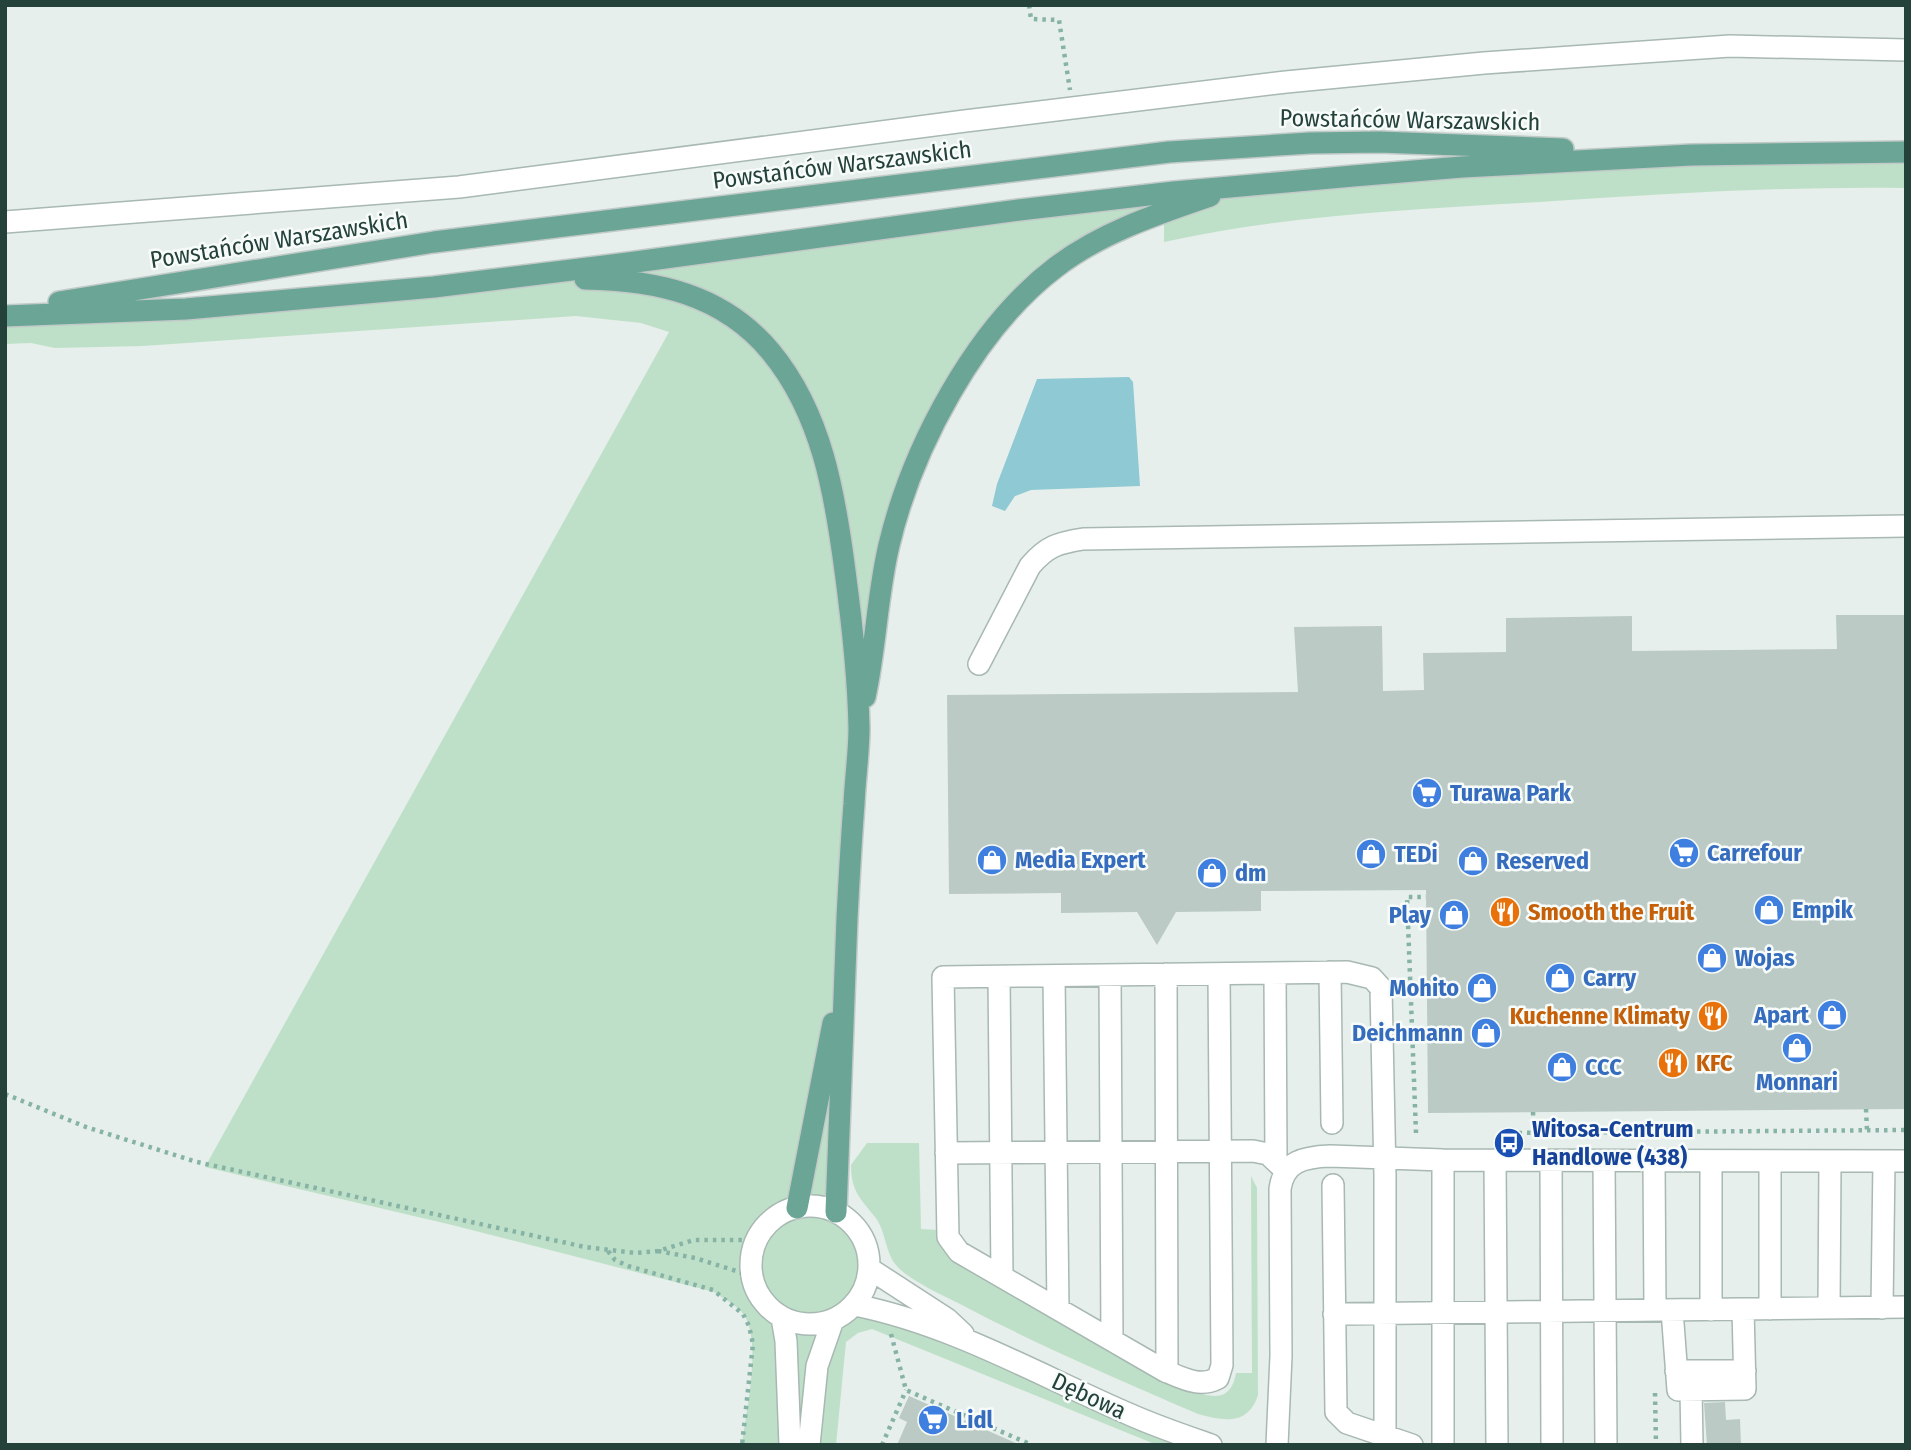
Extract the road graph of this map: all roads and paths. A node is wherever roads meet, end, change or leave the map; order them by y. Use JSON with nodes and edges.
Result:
{"nodes":[{"id":1,"x":1029,"y":6,"type":"edge"},
{"id":2,"x":1906,"y":50,"type":"edge"},
{"id":3,"x":1072,"y":108,"type":"junction"},
{"id":4,"x":1906,"y":152,"type":"edge"},
{"id":5,"x":1690,"y":155,"type":"junction"},
{"id":6,"x":1241,"y":185,"type":"junction"},
{"id":7,"x":5,"y":222,"type":"edge"},
{"id":8,"x":434,"y":286,"type":"junction"},
{"id":9,"x":5,"y":314,"type":"edge"},
{"id":10,"x":1906,"y":526,"type":"edge"},
{"id":11,"x":979,"y":664,"type":"dead end"},
{"id":12,"x":859,"y":730,"type":"junction"},
{"id":13,"x":1426,"y":897,"type":"dead end"},
{"id":14,"x":1330,"y":972,"type":"junction"},
{"id":15,"x":1275,"y":973,"type":"junction"},
{"id":16,"x":1166,"y":974,"type":"junction"},
{"id":17,"x":1219,"y":974,"type":"junction"},
{"id":18,"x":1110,"y":975,"type":"junction"},
{"id":19,"x":1054,"y":976,"type":"junction"},
{"id":20,"x":999,"y":977,"type":"junction"},
{"id":21,"x":844,"y":988,"type":"junction"},
{"id":22,"x":5,"y":1094,"type":"edge"},
{"id":23,"x":1866,"y":1109,"type":"dead end"},
{"id":24,"x":1534,"y":1112,"type":"dead end"},
{"id":25,"x":1332,"y":1123,"type":"dead end"},
{"id":26,"x":1867,"y":1130,"type":"junction"},
{"id":27,"x":1906,"y":1130,"type":"edge"},
{"id":28,"x":1416,"y":1133,"type":"dead end"},
{"id":29,"x":1510,"y":1133,"type":"dead end"},
{"id":30,"x":1534,"y":1133,"type":"junction"},
{"id":31,"x":1221,"y":1150,"type":"junction"},
{"id":32,"x":1167,"y":1151,"type":"junction"},
{"id":33,"x":1055,"y":1152,"type":"junction"},
{"id":34,"x":1112,"y":1152,"type":"junction"},
{"id":35,"x":946,"y":1153,"type":"junction"},
{"id":36,"x":1002,"y":1153,"type":"junction"},
{"id":37,"x":1385,"y":1157,"type":"junction"},
{"id":38,"x":1443,"y":1160,"type":"junction"},
{"id":39,"x":1495,"y":1160,"type":"junction"},
{"id":40,"x":1550,"y":1161,"type":"junction"},
{"id":41,"x":1604,"y":1161,"type":"junction"},
{"id":42,"x":1829,"y":1161,"type":"junction"},
{"id":43,"x":1884,"y":1161,"type":"junction"},
{"id":44,"x":1906,"y":1161,"type":"edge"},
{"id":45,"x":1654,"y":1162,"type":"junction"},
{"id":46,"x":1711,"y":1162,"type":"junction"},
{"id":47,"x":1770,"y":1162,"type":"junction"},
{"id":48,"x":1281,"y":1165,"type":"junction"},
{"id":49,"x":1333,"y":1185,"type":"dead end"},
{"id":50,"x":797,"y":1208,"type":"junction"},
{"id":51,"x":836,"y":1212,"type":"junction"},
{"id":52,"x":756,"y":1240,"type":"junction"},
{"id":53,"x":607,"y":1251,"type":"junction"},
{"id":54,"x":658,"y":1251,"type":"junction"},
{"id":55,"x":870,"y":1269,"type":"junction"},
{"id":56,"x":752,"y":1276,"type":"junction"},
{"id":57,"x":1002,"y":1276,"type":"junction"},
{"id":58,"x":855,"y":1306,"type":"junction"},
{"id":59,"x":1906,"y":1307,"type":"edge"},
{"id":60,"x":1829,"y":1308,"type":"junction"},
{"id":61,"x":1882,"y":1308,"type":"junction"},
{"id":62,"x":1058,"y":1309,"type":"junction"},
{"id":63,"x":1743,"y":1309,"type":"junction"},
{"id":64,"x":1770,"y":1309,"type":"junction"},
{"id":65,"x":1663,"y":1310,"type":"junction"},
{"id":66,"x":1711,"y":1310,"type":"junction"},
{"id":67,"x":1551,"y":1311,"type":"junction"},
{"id":68,"x":1605,"y":1311,"type":"junction"},
{"id":69,"x":1496,"y":1312,"type":"junction"},
{"id":70,"x":1385,"y":1313,"type":"junction"},
{"id":71,"x":1443,"y":1313,"type":"junction"},
{"id":72,"x":1334,"y":1314,"type":"junction"},
{"id":73,"x":782,"y":1318,"type":"junction"},
{"id":74,"x":833,"y":1320,"type":"junction"},
{"id":75,"x":888,"y":1326,"type":"dead end"},
{"id":76,"x":970,"y":1340,"type":"junction"},
{"id":77,"x":1112,"y":1340,"type":"junction"},
{"id":78,"x":1676,"y":1371,"type":"junction"},
{"id":79,"x":1745,"y":1371,"type":"junction"},
{"id":80,"x":1167,"y":1372,"type":"junction"},
{"id":81,"x":906,"y":1390,"type":"junction"},
{"id":82,"x":1691,"y":1390,"type":"junction"},
{"id":83,"x":1385,"y":1436,"type":"junction"},
{"id":84,"x":742,"y":1445,"type":"edge"},
{"id":85,"x":790,"y":1445,"type":"edge"},
{"id":86,"x":809,"y":1445,"type":"edge"},
{"id":87,"x":881,"y":1445,"type":"edge"},
{"id":88,"x":1032,"y":1445,"type":"edge"},
{"id":89,"x":1212,"y":1445,"type":"edge"},
{"id":90,"x":1277,"y":1445,"type":"edge"},
{"id":91,"x":1412,"y":1445,"type":"edge"},
{"id":92,"x":1443,"y":1445,"type":"edge"},
{"id":93,"x":1497,"y":1445,"type":"edge"},
{"id":94,"x":1552,"y":1445,"type":"edge"},
{"id":95,"x":1606,"y":1445,"type":"edge"},
{"id":96,"x":1692,"y":1445,"type":"edge"}],
"edges":[{"from":1,"to":3,"type":"path"},
{"from":2,"to":3,"type":"street"},
{"from":3,"to":7,"type":"street"},
{"from":4,"to":5,"type":"main road","name":"Powstańców Warszawskich"},
{"from":5,"to":6,"type":"main road","name":"Powstańców Warszawskich"},
{"from":5,"to":9,"type":"main road","name":"Powstańców Warszawskich"},
{"from":6,"to":8,"type":"main road","name":"Powstańców Warszawskich"},
{"from":6,"to":12,"type":"main road"},
{"from":8,"to":9,"type":"main road","name":"Powstańców Warszawskich"},
{"from":8,"to":12,"type":"main road"},
{"from":10,"to":11,"type":"street"},
{"from":12,"to":21,"type":"main road"},
{"from":13,"to":28,"type":"path"},
{"from":14,"to":15,"type":"street"},
{"from":14,"to":25,"type":"street"},
{"from":14,"to":37,"type":"street"},
{"from":15,"to":17,"type":"street"},
{"from":15,"to":48,"type":"street"},
{"from":16,"to":17,"type":"street"},
{"from":16,"to":18,"type":"street"},
{"from":16,"to":32,"type":"street"},
{"from":17,"to":31,"type":"street"},
{"from":18,"to":19,"type":"street"},
{"from":18,"to":34,"type":"street"},
{"from":19,"to":20,"type":"street"},
{"from":19,"to":33,"type":"street"},
{"from":20,"to":35,"type":"street"},
{"from":20,"to":36,"type":"street"},
{"from":21,"to":50,"type":"main road"},
{"from":21,"to":51,"type":"main road"},
{"from":22,"to":53,"type":"path"},
{"from":23,"to":26,"type":"path"},
{"from":24,"to":30,"type":"path"},
{"from":26,"to":27,"type":"path"},
{"from":26,"to":30,"type":"path"},
{"from":29,"to":30,"type":"path"},
{"from":31,"to":32,"type":"street"},
{"from":31,"to":48,"type":"street"},
{"from":31,"to":80,"type":"street"},
{"from":32,"to":34,"type":"street"},
{"from":32,"to":80,"type":"street"},
{"from":33,"to":34,"type":"street"},
{"from":33,"to":36,"type":"street"},
{"from":33,"to":62,"type":"street"},
{"from":34,"to":77,"type":"street"},
{"from":35,"to":36,"type":"street"},
{"from":35,"to":57,"type":"street"},
{"from":36,"to":57,"type":"street"},
{"from":37,"to":38,"type":"street"},
{"from":37,"to":48,"type":"street"},
{"from":37,"to":70,"type":"street"},
{"from":38,"to":39,"type":"street"},
{"from":38,"to":71,"type":"street"},
{"from":39,"to":40,"type":"street"},
{"from":39,"to":69,"type":"street"},
{"from":40,"to":41,"type":"street"},
{"from":40,"to":67,"type":"street"},
{"from":41,"to":45,"type":"street"},
{"from":41,"to":68,"type":"street"},
{"from":42,"to":43,"type":"street"},
{"from":42,"to":47,"type":"street"},
{"from":42,"to":60,"type":"street"},
{"from":43,"to":44,"type":"street"},
{"from":43,"to":61,"type":"street"},
{"from":45,"to":46,"type":"street"},
{"from":45,"to":65,"type":"street"},
{"from":46,"to":47,"type":"street"},
{"from":46,"to":66,"type":"street"},
{"from":47,"to":64,"type":"street"},
{"from":48,"to":90,"type":"street"},
{"from":49,"to":72,"type":"street"},
{"from":50,"to":51,"type":"street"},
{"from":50,"to":52,"type":"street"},
{"from":51,"to":55,"type":"street"},
{"from":52,"to":54,"type":"path"},
{"from":52,"to":56,"type":"street"},
{"from":53,"to":54,"type":"path"},
{"from":53,"to":84,"type":"path"},
{"from":54,"to":56,"type":"path"},
{"from":55,"to":58,"type":"street"},
{"from":55,"to":76,"type":"street","name":"Dębowa"},
{"from":56,"to":73,"type":"street"},
{"from":57,"to":62,"type":"street"},
{"from":58,"to":74,"type":"street"},
{"from":58,"to":76,"type":"street","name":"Dębowa"},
{"from":59,"to":61,"type":"street"},
{"from":60,"to":61,"type":"street"},
{"from":60,"to":64,"type":"street"},
{"from":62,"to":77,"type":"street"},
{"from":63,"to":64,"type":"street"},
{"from":63,"to":66,"type":"street"},
{"from":63,"to":79,"type":"street"},
{"from":65,"to":66,"type":"street"},
{"from":65,"to":68,"type":"street"},
{"from":65,"to":78,"type":"street"},
{"from":67,"to":68,"type":"street"},
{"from":67,"to":69,"type":"street"},
{"from":67,"to":94,"type":"street"},
{"from":68,"to":95,"type":"street"},
{"from":69,"to":71,"type":"street"},
{"from":69,"to":93,"type":"street"},
{"from":70,"to":71,"type":"street"},
{"from":70,"to":72,"type":"street"},
{"from":70,"to":83,"type":"street"},
{"from":71,"to":92,"type":"street"},
{"from":72,"to":83,"type":"street"},
{"from":73,"to":74,"type":"street"},
{"from":73,"to":85,"type":"street"},
{"from":74,"to":86,"type":"street"},
{"from":75,"to":81,"type":"path"},
{"from":76,"to":89,"type":"street","name":"Dębowa"},
{"from":77,"to":80,"type":"street"},
{"from":78,"to":79,"type":"street"},
{"from":78,"to":82,"type":"street"},
{"from":79,"to":82,"type":"street"},
{"from":81,"to":87,"type":"path"},
{"from":81,"to":88,"type":"path"},
{"from":82,"to":96,"type":"street"},
{"from":83,"to":91,"type":"street"}]}
